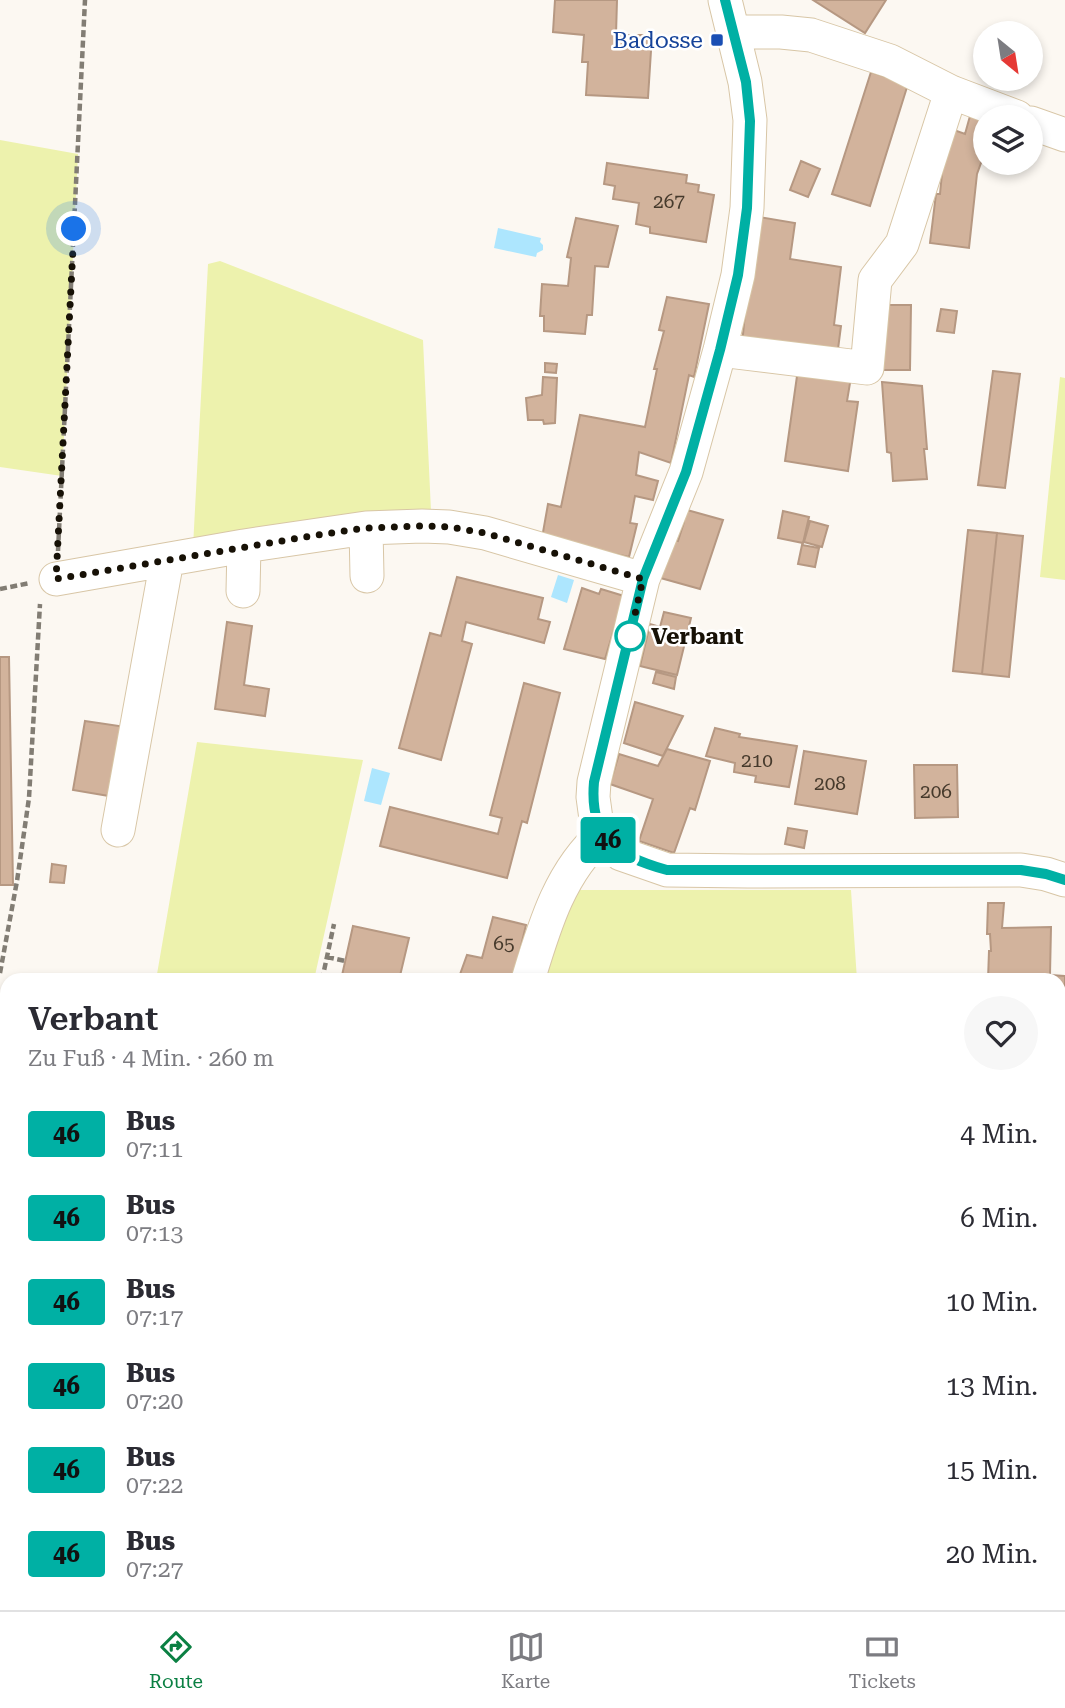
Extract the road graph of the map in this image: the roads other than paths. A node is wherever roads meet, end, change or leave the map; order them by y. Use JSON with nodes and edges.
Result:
{"nodes":[{"id":1,"x":725,"y":0,"type":"edge"},
{"id":2,"x":733,"y":32,"type":"junction"},
{"id":3,"x":951,"y":92,"type":"junction"},
{"id":4,"x":985,"y":105,"type":"edge"},
{"id":5,"x":1043,"y":127,"type":"edge"},
{"id":6,"x":1065,"y":135,"type":"edge"},
{"id":7,"x":720,"y":350,"type":"junction"},
{"id":8,"x":366,"y":528,"type":"junction"},
{"id":9,"x":244,"y":545,"type":"junction"},
{"id":10,"x":167,"y":560,"type":"junction"},
{"id":11,"x":367,"y":576,"type":"dead end"},
{"id":12,"x":643,"y":579,"type":"junction"},
{"id":13,"x":48,"y":587,"type":"road end"},
{"id":14,"x":243,"y":591,"type":"dead end"},
{"id":15,"x":118,"y":830,"type":"dead end"},
{"id":16,"x":603,"y":834,"type":"junction"},
{"id":17,"x":1065,"y":880,"type":"edge"},
{"id":18,"x":531,"y":973,"type":"edge"}],
"edges":[{"from":1,"to":2,"type":"street"},
{"from":2,"to":3,"type":"street"},
{"from":2,"to":7,"type":"street"},
{"from":3,"to":4,"type":"street"},
{"from":3,"to":7,"type":"street"},
{"from":5,"to":6,"type":"street"},
{"from":7,"to":12,"type":"street"},
{"from":8,"to":9,"type":"street"},
{"from":8,"to":11,"type":"street"},
{"from":8,"to":12,"type":"street"},
{"from":9,"to":10,"type":"street"},
{"from":9,"to":14,"type":"street"},
{"from":10,"to":13,"type":"street"},
{"from":10,"to":15,"type":"street"},
{"from":12,"to":16,"type":"street"},
{"from":16,"to":17,"type":"street"},
{"from":16,"to":18,"type":"street"}]}
